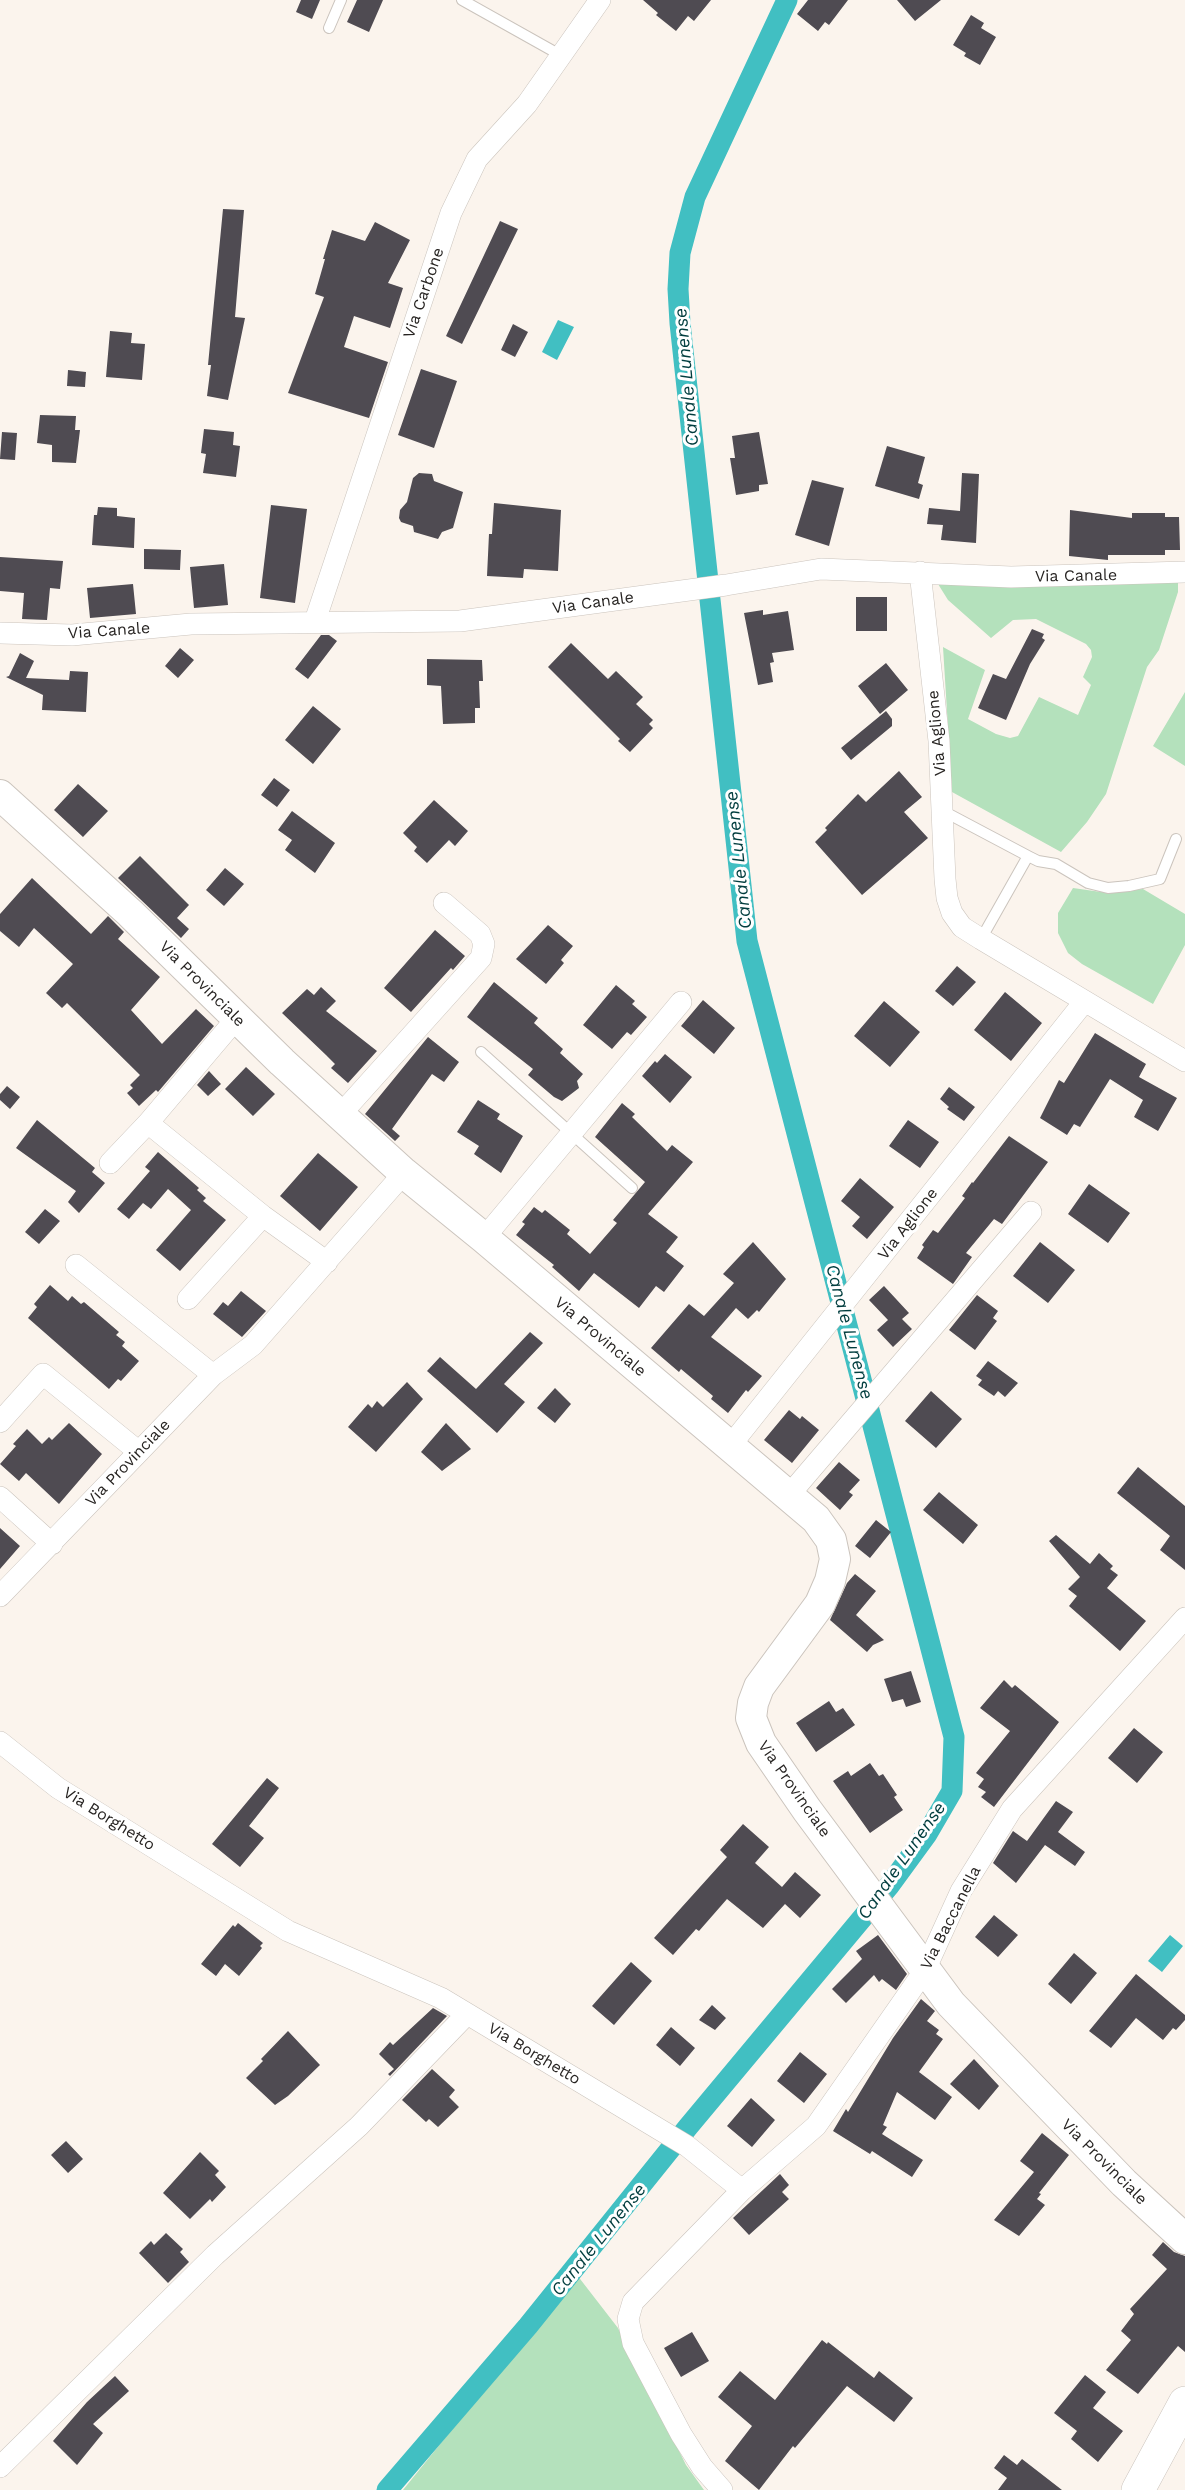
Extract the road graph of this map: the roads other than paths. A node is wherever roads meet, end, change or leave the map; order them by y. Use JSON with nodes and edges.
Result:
{"nodes":[{"id":1,"x":341,"y":0,"type":"edge"},
{"id":2,"x":462,"y":0,"type":"edge"},
{"id":3,"x":600,"y":0,"type":"edge"},
{"id":4,"x":329,"y":27,"type":"dead end"},
{"id":5,"x":562,"y":56,"type":"junction"},
{"id":6,"x":920,"y":572,"type":"junction"},
{"id":7,"x":1185,"y":572,"type":"edge"},
{"id":8,"x":315,"y":621,"type":"junction"},
{"id":9,"x":0,"y":633,"type":"edge"},
{"id":10,"x":0,"y":795,"type":"edge"},
{"id":11,"x":943,"y":811,"type":"junction"},
{"id":12,"x":1176,"y":839,"type":"dead end"},
{"id":13,"x":1028,"y":856,"type":"junction"},
{"id":14,"x":444,"y":903,"type":"dead end"},
{"id":15,"x":981,"y":939,"type":"junction"},
{"id":16,"x":681,"y":1002,"type":"dead end"},
{"id":17,"x":1084,"y":1002,"type":"junction"},
{"id":18,"x":237,"y":1019,"type":"junction"},
{"id":19,"x":481,"y":1052,"type":"dead end"},
{"id":20,"x":1185,"y":1061,"type":"edge"},
{"id":21,"x":340,"y":1115,"type":"junction"},
{"id":22,"x":148,"y":1123,"type":"junction"},
{"id":23,"x":572,"y":1133,"type":"junction"},
{"id":24,"x":110,"y":1163,"type":"dead end"},
{"id":25,"x":404,"y":1173,"type":"junction"},
{"id":26,"x":632,"y":1188,"type":"dead end"},
{"id":27,"x":1031,"y":1212,"type":"dead end"},
{"id":28,"x":263,"y":1216,"type":"junction"},
{"id":29,"x":484,"y":1238,"type":"junction"},
{"id":30,"x":327,"y":1262,"type":"junction"},
{"id":31,"x":76,"y":1265,"type":"dead end"},
{"id":32,"x":188,"y":1299,"type":"dead end"},
{"id":33,"x":213,"y":1375,"type":"junction"},
{"id":34,"x":0,"y":1422,"type":"edge"},
{"id":35,"x":730,"y":1446,"type":"junction"},
{"id":36,"x":139,"y":1452,"type":"junction"},
{"id":37,"x":789,"y":1495,"type":"junction"},
{"id":38,"x":0,"y":1497,"type":"edge"},
{"id":39,"x":52,"y":1544,"type":"junction"},
{"id":40,"x":0,"y":1596,"type":"edge"},
{"id":41,"x":1185,"y":1618,"type":"edge"},
{"id":42,"x":0,"y":1742,"type":"edge"},
{"id":43,"x":925,"y":1970,"type":"junction"},
{"id":44,"x":467,"y":2014,"type":"junction"},
{"id":45,"x":742,"y":2190,"type":"junction"},
{"id":46,"x":1185,"y":2239,"type":"edge"},
{"id":47,"x":1185,"y":2403,"type":"edge"},
{"id":48,"x":0,"y":2467,"type":"edge"},
{"id":49,"x":722,"y":2490,"type":"edge"},
{"id":50,"x":1138,"y":2490,"type":"edge"}],
"edges":[{"from":1,"to":4,"type":"lane"},
{"from":2,"to":5,"type":"lane"},
{"from":3,"to":5,"type":"street","name":"Via Carbone"},
{"from":5,"to":8,"type":"street","name":"Via Carbone"},
{"from":6,"to":7,"type":"street","name":"Via Canale"},
{"from":6,"to":8,"type":"street","name":"Via Canale"},
{"from":6,"to":11,"type":"street","name":"Via Aglione"},
{"from":8,"to":9,"type":"street","name":"Via Canale"},
{"from":10,"to":18,"type":"street","name":"Via Provinciale"},
{"from":11,"to":13,"type":"lane"},
{"from":11,"to":15,"type":"street","name":"Via Aglione"},
{"from":12,"to":13,"type":"lane"},
{"from":13,"to":15,"type":"lane"},
{"from":14,"to":21,"type":"street"},
{"from":15,"to":17,"type":"street","name":"Via Aglione"},
{"from":16,"to":23,"type":"street"},
{"from":17,"to":20,"type":"street","name":"Via Aglione"},
{"from":17,"to":35,"type":"street","name":"Via Aglione"},
{"from":18,"to":21,"type":"street","name":"Via Provinciale"},
{"from":18,"to":22,"type":"street"},
{"from":19,"to":23,"type":"lane"},
{"from":21,"to":25,"type":"street","name":"Via Provinciale"},
{"from":22,"to":24,"type":"street"},
{"from":22,"to":28,"type":"street"},
{"from":23,"to":26,"type":"lane"},
{"from":23,"to":29,"type":"street"},
{"from":25,"to":29,"type":"street","name":"Via Provinciale"},
{"from":25,"to":30,"type":"street","name":"Via Provinciale"},
{"from":27,"to":37,"type":"street"},
{"from":28,"to":30,"type":"street"},
{"from":28,"to":32,"type":"street"},
{"from":29,"to":35,"type":"street","name":"Via Provinciale"},
{"from":30,"to":33,"type":"street","name":"Via Provinciale"},
{"from":31,"to":33,"type":"street"},
{"from":33,"to":36,"type":"street","name":"Via Provinciale"},
{"from":34,"to":36,"type":"street"},
{"from":35,"to":37,"type":"street","name":"Via Provinciale"},
{"from":36,"to":39,"type":"street","name":"Via Provinciale"},
{"from":37,"to":43,"type":"street","name":"Via Provinciale"},
{"from":38,"to":39,"type":"street"},
{"from":39,"to":40,"type":"street","name":"Via Provinciale"},
{"from":41,"to":43,"type":"street","name":"Via Baccanella"},
{"from":42,"to":44,"type":"street","name":"Via Borghetto"},
{"from":43,"to":45,"type":"street","name":"Via Baccanella"},
{"from":43,"to":46,"type":"street","name":"Via Provinciale"},
{"from":44,"to":45,"type":"street","name":"Via Borghetto"},
{"from":44,"to":48,"type":"street"},
{"from":45,"to":49,"type":"street"},
{"from":47,"to":50,"type":"main road"}]}
